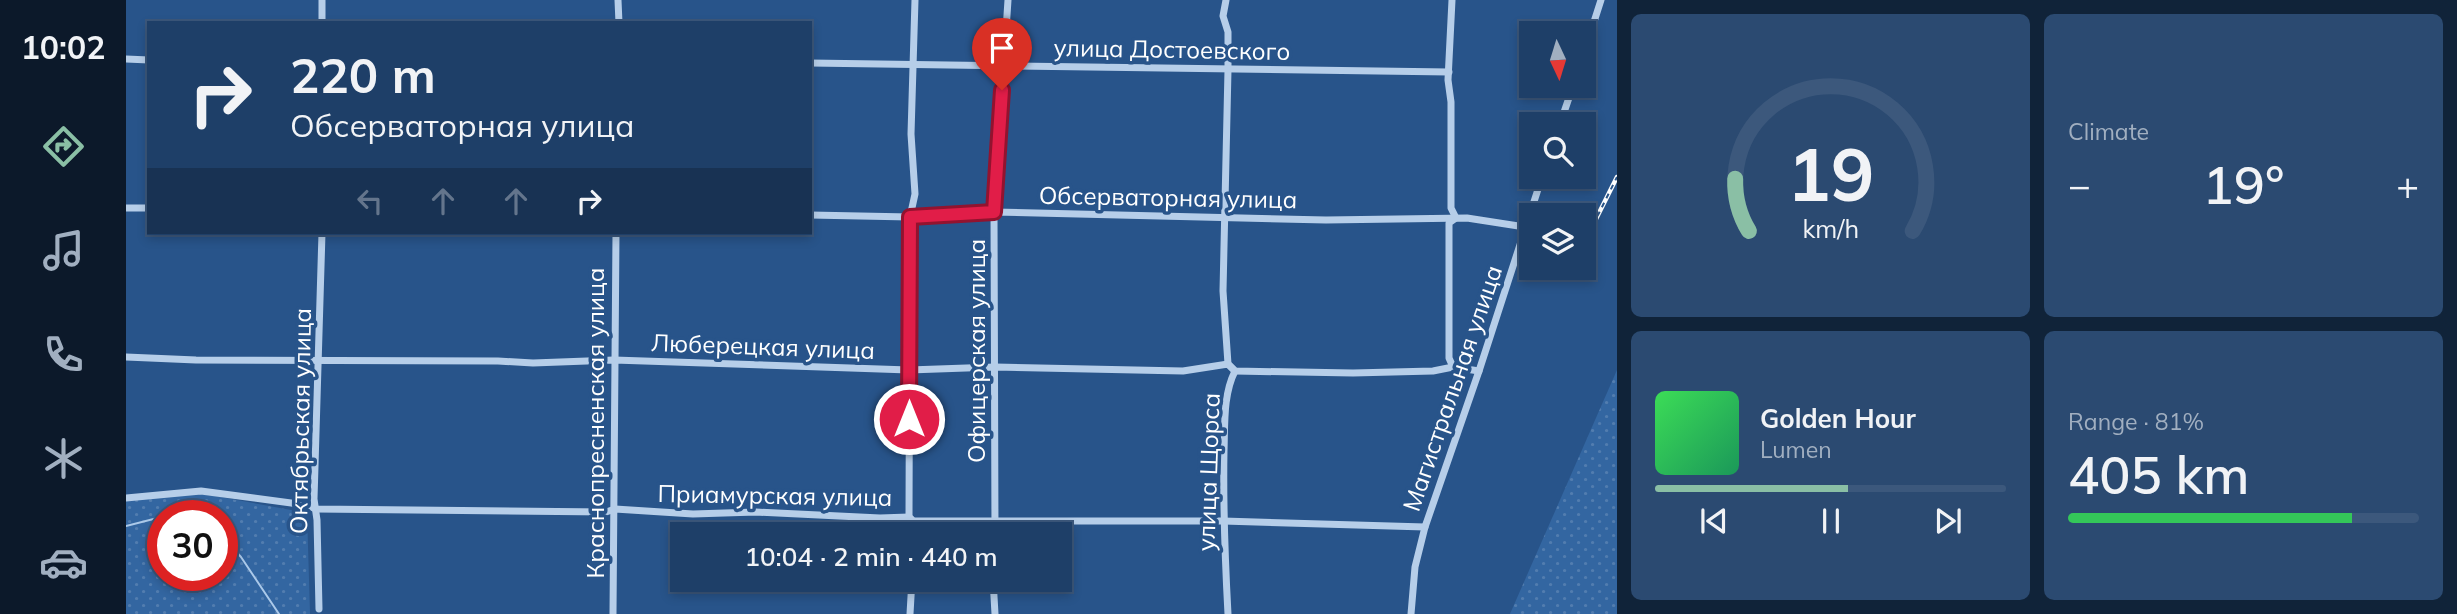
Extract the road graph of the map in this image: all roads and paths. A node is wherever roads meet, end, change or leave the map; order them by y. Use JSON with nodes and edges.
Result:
{"nodes":[{"id":1,"x":322,"y":0,"type":"edge"},
{"id":2,"x":618,"y":0,"type":"edge"},
{"id":3,"x":915,"y":0,"type":"edge"},
{"id":4,"x":1008,"y":0,"type":"edge"},
{"id":5,"x":1226,"y":0,"type":"edge"},
{"id":6,"x":1452,"y":0,"type":"edge"},
{"id":7,"x":1601,"y":0,"type":"edge"},
{"id":8,"x":321,"y":21,"type":"edge"},
{"id":9,"x":618,"y":21,"type":"edge"},
{"id":10,"x":1594,"y":21,"type":"edge"},
{"id":11,"x":126,"y":59,"type":"edge"},
{"id":12,"x":147,"y":60,"type":"edge"},
{"id":13,"x":812,"y":63,"type":"edge"},
{"id":14,"x":914,"y":65,"type":"junction"},
{"id":15,"x":1003,"y":66,"type":"junction"},
{"id":16,"x":1228,"y":70,"type":"junction"},
{"id":17,"x":1449,"y":72,"type":"junction"},
{"id":18,"x":126,"y":208,"type":"edge"},
{"id":19,"x":147,"y":208,"type":"edge"},
{"id":20,"x":994,"y":212,"type":"junction"},
{"id":21,"x":812,"y":215,"type":"edge"},
{"id":22,"x":910,"y":217,"type":"junction"},
{"id":23,"x":1225,"y":217,"type":"junction"},
{"id":24,"x":1456,"y":218,"type":"junction"},
{"id":25,"x":1519,"y":226,"type":"edge"},
{"id":26,"x":322,"y":235,"type":"edge"},
{"id":27,"x":616,"y":235,"type":"edge"},
{"id":28,"x":1519,"y":246,"type":"edge"},
{"id":29,"x":126,"y":357,"type":"edge"},
{"id":30,"x":317,"y":359,"type":"junction"},
{"id":31,"x":614,"y":360,"type":"junction"},
{"id":32,"x":1228,"y":364,"type":"junction"},
{"id":33,"x":995,"y":367,"type":"junction"},
{"id":34,"x":1452,"y":367,"type":"junction"},
{"id":35,"x":909,"y":370,"type":"junction"},
{"id":36,"x":1235,"y":371,"type":"junction"},
{"id":37,"x":1479,"y":371,"type":"junction"},
{"id":38,"x":126,"y":498,"type":"edge"},
{"id":39,"x":316,"y":509,"type":"junction"},
{"id":40,"x":615,"y":509,"type":"junction"},
{"id":41,"x":911,"y":519,"type":"junction"},
{"id":42,"x":996,"y":520,"type":"junction"},
{"id":43,"x":1223,"y":521,"type":"junction"},
{"id":44,"x":911,"y":522,"type":"edge"},
{"id":45,"x":1425,"y":527,"type":"junction"},
{"id":46,"x":911,"y":592,"type":"edge"},
{"id":47,"x":994,"y":592,"type":"edge"},
{"id":48,"x":319,"y":609,"type":"dead end"},
{"id":49,"x":614,"y":614,"type":"edge"},
{"id":50,"x":910,"y":614,"type":"edge"},
{"id":51,"x":995,"y":614,"type":"edge"},
{"id":52,"x":1228,"y":614,"type":"edge"},
{"id":53,"x":1411,"y":614,"type":"edge"}],
"edges":[{"from":1,"to":8,"type":"street"},
{"from":2,"to":9,"type":"street"},
{"from":3,"to":14,"type":"street"},
{"from":4,"to":15,"type":"street","name":"Офицерская улица"},
{"from":5,"to":16,"type":"street","name":"улица Щорса"},
{"from":6,"to":17,"type":"street"},
{"from":7,"to":10,"type":"street"},
{"from":11,"to":12,"type":"street"},
{"from":13,"to":14,"type":"street","name":"улица Достоевского"},
{"from":14,"to":15,"type":"street","name":"улица Достоевского"},
{"from":14,"to":22,"type":"street"},
{"from":15,"to":16,"type":"street","name":"улица Достоевского"},
{"from":15,"to":20,"type":"street","name":"Офицерская улица"},
{"from":16,"to":17,"type":"street","name":"улица Достоевского"},
{"from":16,"to":23,"type":"street","name":"улица Щорса"},
{"from":17,"to":24,"type":"street"},
{"from":18,"to":19,"type":"street"},
{"from":20,"to":22,"type":"street","name":"Обсерваторная улица"},
{"from":20,"to":23,"type":"street","name":"Обсерваторная улица"},
{"from":20,"to":33,"type":"street","name":"Офицерская улица"},
{"from":21,"to":22,"type":"street","name":"Обсерваторная улица"},
{"from":22,"to":35,"type":"street"},
{"from":23,"to":24,"type":"street","name":"Обсерваторная улица"},
{"from":23,"to":32,"type":"street","name":"улица Щорса"},
{"from":24,"to":25,"type":"street","name":"Обсерваторная улица"},
{"from":24,"to":34,"type":"street"},
{"from":26,"to":30,"type":"street","name":"Октябрьская улица"},
{"from":27,"to":31,"type":"street","name":"Краснопресненская улица"},
{"from":28,"to":37,"type":"street","name":"Магистральная улица"},
{"from":29,"to":30,"type":"street","name":"Люберецкая улица"},
{"from":30,"to":31,"type":"street","name":"Люберецкая улица"},
{"from":30,"to":39,"type":"street","name":"Октябрьская улица"},
{"from":31,"to":35,"type":"street","name":"Люберецкая улица"},
{"from":31,"to":40,"type":"street","name":"Краснопресненская улица"},
{"from":32,"to":33,"type":"street","name":"Люберецкая улица"},
{"from":32,"to":36,"type":"street","name":"улица Щорса"},
{"from":33,"to":35,"type":"street","name":"Люберецкая улица"},
{"from":33,"to":42,"type":"street","name":"Офицерская улица"},
{"from":34,"to":36,"type":"street"},
{"from":34,"to":37,"type":"street"},
{"from":35,"to":41,"type":"street"},
{"from":36,"to":43,"type":"street","name":"улица Щорса"},
{"from":37,"to":45,"type":"street","name":"Магистральная улица"},
{"from":38,"to":39,"type":"street","name":"Приамурская улица"},
{"from":39,"to":40,"type":"street","name":"Приамурская улица"},
{"from":39,"to":48,"type":"street","name":"Октябрьская улица"},
{"from":40,"to":41,"type":"street","name":"Приамурская улица"},
{"from":40,"to":49,"type":"street","name":"Краснопресненская улица"},
{"from":41,"to":42,"type":"street","name":"Приамурская улица"},
{"from":41,"to":44,"type":"street"},
{"from":42,"to":43,"type":"street","name":"Приамурская улица"},
{"from":43,"to":45,"type":"street","name":"Приамурская улица"},
{"from":43,"to":52,"type":"street","name":"улица Щорса"},
{"from":45,"to":53,"type":"street","name":"Магистральная улица"},
{"from":46,"to":50,"type":"street"},
{"from":47,"to":51,"type":"street"}]}
